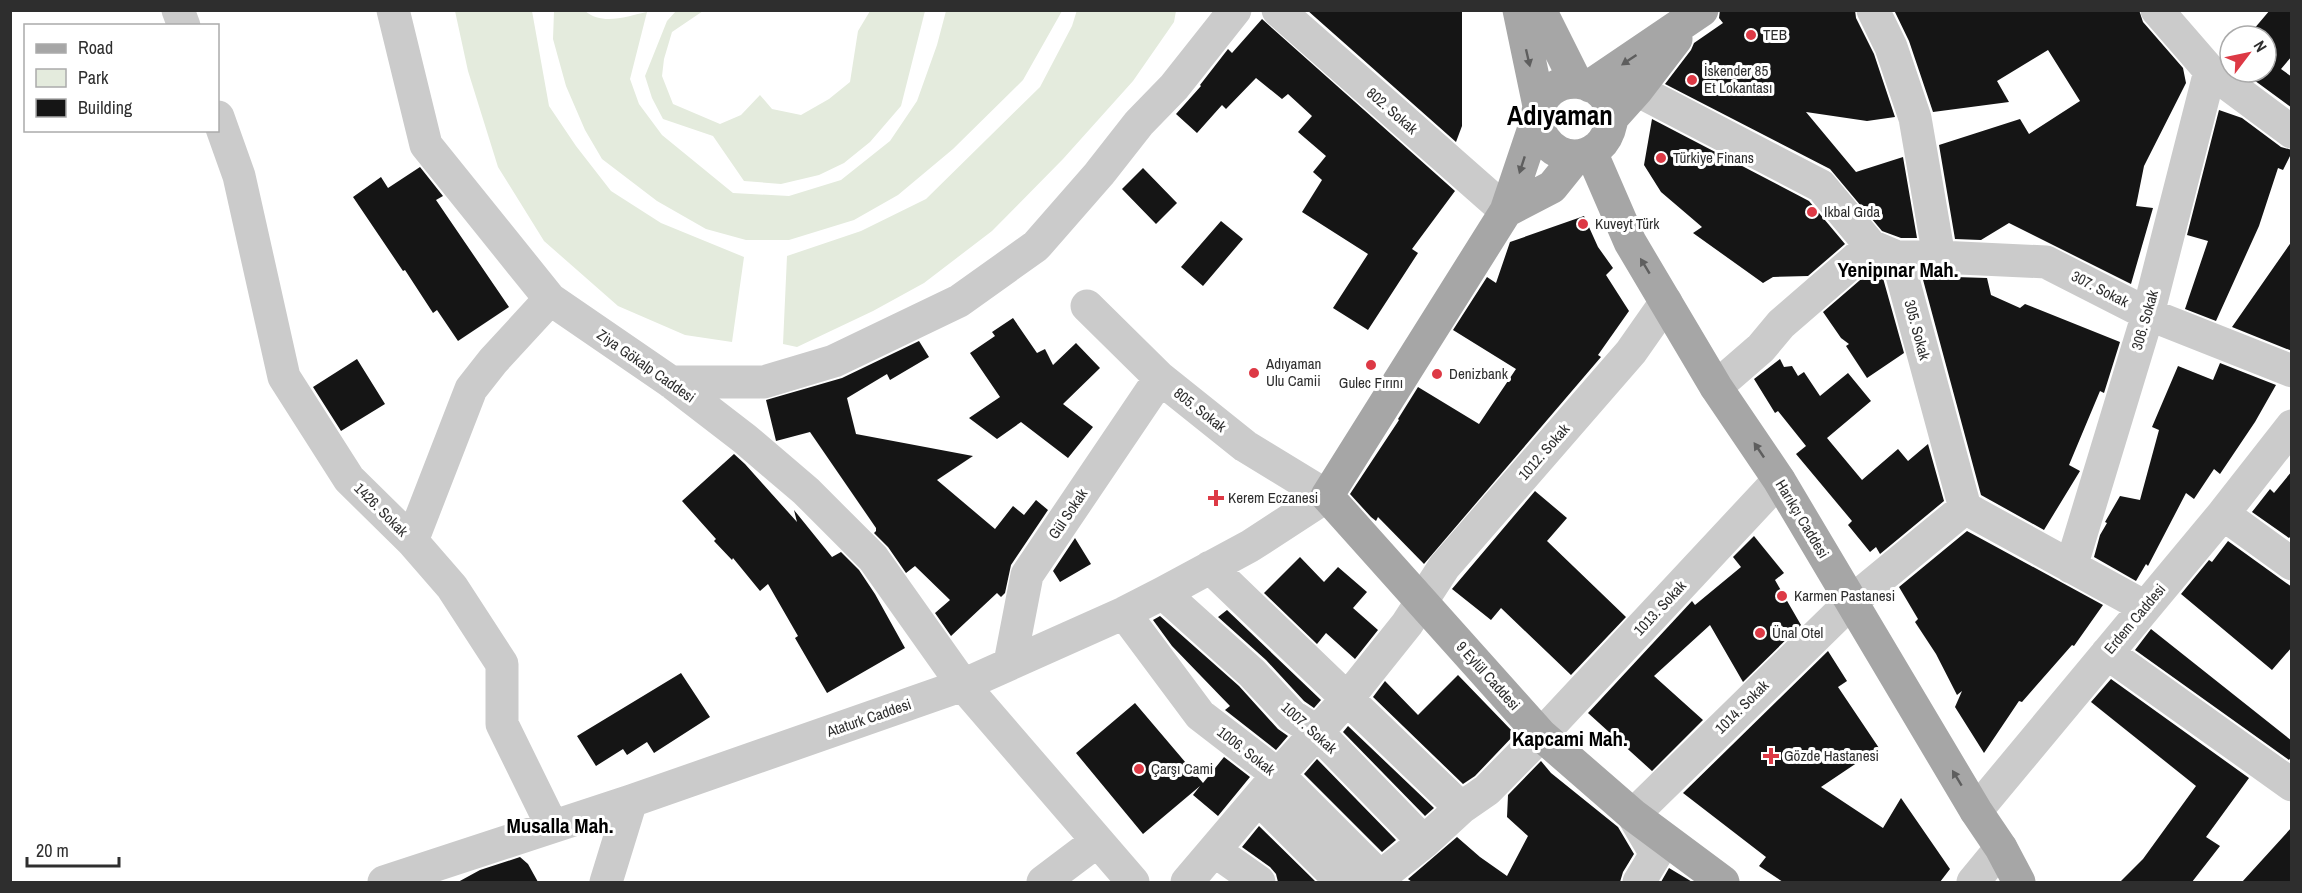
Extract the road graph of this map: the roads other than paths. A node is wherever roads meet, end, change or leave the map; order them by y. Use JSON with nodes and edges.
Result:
{"nodes":[{"id":1,"x":393,"y":10,"type":"edge"},
{"id":2,"x":1235,"y":10,"type":"edge"},
{"id":3,"x":1278,"y":10,"type":"edge"},
{"id":4,"x":1519,"y":10,"type":"edge"},
{"id":5,"x":1540,"y":10,"type":"edge"},
{"id":6,"x":1873,"y":10,"type":"edge"},
{"id":7,"x":2157,"y":10,"type":"edge"},
{"id":8,"x":1698,"y":13,"type":"edge"},
{"id":9,"x":2210,"y":70,"type":"junction"},
{"id":10,"x":1583,"y":84,"type":"junction"},
{"id":11,"x":1637,"y":90,"type":"junction"},
{"id":12,"x":1538,"y":112,"type":"junction"},
{"id":13,"x":1611,"y":119,"type":"junction"},
{"id":14,"x":219,"y":120,"type":"edge"},
{"id":15,"x":2292,"y":132,"type":"edge"},
{"id":16,"x":1584,"y":154,"type":"junction"},
{"id":17,"x":1506,"y":211,"type":"junction"},
{"id":18,"x":1884,"y":252,"type":"junction"},
{"id":19,"x":1939,"y":257,"type":"junction"},
{"id":20,"x":550,"y":299,"type":"junction"},
{"id":21,"x":1666,"y":302,"type":"junction"},
{"id":22,"x":1087,"y":306,"type":"dead end"},
{"id":23,"x":2148,"y":314,"type":"junction"},
{"id":24,"x":2292,"y":371,"type":"edge"},
{"id":25,"x":1160,"y":378,"type":"junction"},
{"id":26,"x":671,"y":382,"type":"junction"},
{"id":27,"x":1716,"y":387,"type":"junction"},
{"id":28,"x":2292,"y":426,"type":"edge"},
{"id":29,"x":1779,"y":480,"type":"junction"},
{"id":30,"x":1327,"y":496,"type":"junction"},
{"id":31,"x":1965,"y":508,"type":"junction"},
{"id":32,"x":2223,"y":514,"type":"junction"},
{"id":33,"x":412,"y":541,"type":"junction"},
{"id":34,"x":2292,"y":564,"type":"edge"},
{"id":35,"x":1210,"y":567,"type":"junction"},
{"id":36,"x":2071,"y":567,"type":"junction"},
{"id":37,"x":1163,"y":593,"type":"junction"},
{"id":38,"x":1852,"y":601,"type":"junction"},
{"id":39,"x":1422,"y":602,"type":"junction"},
{"id":40,"x":2145,"y":607,"type":"junction"},
{"id":41,"x":1124,"y":613,"type":"junction"},
{"id":42,"x":2107,"y":653,"type":"junction"},
{"id":43,"x":1010,"y":663,"type":"junction"},
{"id":44,"x":963,"y":685,"type":"junction"},
{"id":45,"x":1347,"y":699,"type":"junction"},
{"id":46,"x":1317,"y":732,"type":"junction"},
{"id":47,"x":1541,"y":735,"type":"junction"},
{"id":48,"x":2292,"y":785,"type":"edge"},
{"id":49,"x":1269,"y":787,"type":"junction"},
{"id":50,"x":631,"y":801,"type":"junction"},
{"id":51,"x":1461,"y":808,"type":"junction"},
{"id":52,"x":1976,"y":811,"type":"junction"},
{"id":53,"x":1633,"y":814,"type":"junction"},
{"id":54,"x":552,"y":826,"type":"junction"},
{"id":55,"x":1096,"y":842,"type":"junction"},
{"id":56,"x":1424,"y":842,"type":"junction"},
{"id":57,"x":2001,"y":848,"type":"junction"},
{"id":58,"x":1215,"y":851,"type":"junction"},
{"id":59,"x":1378,"y":880,"type":"edge"},
{"id":60,"x":384,"y":882,"type":"edge"},
{"id":61,"x":606,"y":882,"type":"edge"},
{"id":62,"x":1042,"y":882,"type":"edge"},
{"id":63,"x":1133,"y":882,"type":"edge"},
{"id":64,"x":1187,"y":882,"type":"edge"},
{"id":65,"x":1259,"y":882,"type":"edge"},
{"id":66,"x":1342,"y":882,"type":"edge"},
{"id":67,"x":1639,"y":882,"type":"edge"},
{"id":68,"x":1721,"y":882,"type":"edge"},
{"id":69,"x":1973,"y":882,"type":"edge"},
{"id":70,"x":2019,"y":882,"type":"edge"}],
"edges":[{"from":1,"to":20,"type":"street","name":"Ziya Gökalp Caddesi"},
{"from":2,"to":26,"type":"street"},
{"from":3,"to":17,"type":"street","name":"802. Sokak"},
{"from":4,"to":12,"type":"main road","one_way":true},
{"from":5,"to":10,"type":"main road"},
{"from":6,"to":19,"type":"street"},
{"from":7,"to":9,"type":"street"},
{"from":8,"to":10,"type":"main road","one_way":true},
{"from":8,"to":11,"type":"main road"},
{"from":9,"to":15,"type":"street"},
{"from":9,"to":23,"type":"street","name":"306. Sokak"},
{"from":10,"to":12,"type":"main road"},
{"from":10,"to":13,"type":"main road"},
{"from":11,"to":13,"type":"main road"},
{"from":11,"to":18,"type":"street","name":"305. Sokak"},
{"from":12,"to":16,"type":"main road"},
{"from":12,"to":17,"type":"main road","one_way":true},
{"from":13,"to":16,"type":"main road"},
{"from":14,"to":33,"type":"street","name":"1426. Sokak"},
{"from":16,"to":17,"type":"main road"},
{"from":21,"to":16,"type":"main road","name":"Harıkçı Caddesi","one_way":true},
{"from":17,"to":30,"type":"main road"},
{"from":18,"to":19,"type":"street","name":"307. Sokak"},
{"from":18,"to":27,"type":"street"},
{"from":18,"to":31,"type":"street","name":"305. Sokak"},
{"from":19,"to":23,"type":"street","name":"307. Sokak"},
{"from":20,"to":26,"type":"street","name":"Ziya Gökalp Caddesi"},
{"from":20,"to":33,"type":"street"},
{"from":21,"to":27,"type":"main road","name":"Harıkçı Caddesi"},
{"from":21,"to":39,"type":"street","name":"1012. Sokak"},
{"from":22,"to":25,"type":"street","name":"805. Sokak"},
{"from":23,"to":24,"type":"street","name":"307. Sokak"},
{"from":23,"to":36,"type":"street","name":"306. Sokak"},
{"from":25,"to":30,"type":"street","name":"805. Sokak"},
{"from":25,"to":43,"type":"street","name":"Gül Sokak"},
{"from":26,"to":44,"type":"street","name":"Ziya Gökalp Caddesi"},
{"from":29,"to":27,"type":"main road","name":"Harıkçı Caddesi","one_way":true},
{"from":28,"to":32,"type":"street","name":"Erdem Caddesi"},
{"from":29,"to":38,"type":"main road","name":"Harıkçı Caddesi"},
{"from":29,"to":47,"type":"street","name":"1013. Sokak"},
{"from":30,"to":35,"type":"street","name":"Ataturk Caddesi"},
{"from":30,"to":39,"type":"main road","name":"9 Eylül Caddesi"},
{"from":31,"to":36,"type":"street"},
{"from":31,"to":38,"type":"street","name":"1014. Sokak"},
{"from":32,"to":34,"type":"street"},
{"from":32,"to":40,"type":"street","name":"Erdem Caddesi"},
{"from":33,"to":54,"type":"street","name":"1426. Sokak"},
{"from":35,"to":37,"type":"street","name":"Ataturk Caddesi"},
{"from":35,"to":45,"type":"street"},
{"from":36,"to":40,"type":"street"},
{"from":37,"to":41,"type":"street","name":"Ataturk Caddesi"},
{"from":37,"to":46,"type":"street","name":"1007. Sokak"},
{"from":52,"to":38,"type":"main road","name":"Harıkçı Caddesi","one_way":true},
{"from":38,"to":53,"type":"street","name":"1014. Sokak"},
{"from":39,"to":45,"type":"street","name":"1012. Sokak"},
{"from":39,"to":47,"type":"main road","name":"9 Eylül Caddesi"},
{"from":40,"to":42,"type":"street","name":"Erdem Caddesi"},
{"from":41,"to":43,"type":"street","name":"Ataturk Caddesi"},
{"from":41,"to":49,"type":"street","name":"1006. Sokak"},
{"from":42,"to":48,"type":"street"},
{"from":42,"to":52,"type":"street","name":"Erdem Caddesi"},
{"from":43,"to":44,"type":"street","name":"Ataturk Caddesi"},
{"from":44,"to":50,"type":"street","name":"Ataturk Caddesi"},
{"from":44,"to":55,"type":"street","name":"Ziya Gökalp Caddesi"},
{"from":45,"to":46,"type":"street","name":"1012. Sokak"},
{"from":45,"to":51,"type":"street"},
{"from":46,"to":49,"type":"street","name":"1012. Sokak"},
{"from":46,"to":56,"type":"street","name":"1007. Sokak"},
{"from":47,"to":51,"type":"street","name":"1013. Sokak"},
{"from":47,"to":53,"type":"main road","name":"9 Eylül Caddesi"},
{"from":49,"to":58,"type":"street","name":"1012. Sokak"},
{"from":49,"to":59,"type":"street","name":"1006. Sokak"},
{"from":49,"to":66,"type":"street"},
{"from":50,"to":54,"type":"street","name":"Ataturk Caddesi"},
{"from":50,"to":61,"type":"street"},
{"from":51,"to":56,"type":"street","name":"1013. Sokak"},
{"from":52,"to":57,"type":"main road","name":"Harıkçı Caddesi"},
{"from":53,"to":67,"type":"street"},
{"from":53,"to":68,"type":"main road","name":"9 Eylül Caddesi"},
{"from":54,"to":60,"type":"street","name":"Ataturk Caddesi"},
{"from":55,"to":62,"type":"street"},
{"from":55,"to":63,"type":"street","name":"Ziya Gökalp Caddesi"},
{"from":56,"to":59,"type":"street","name":"1013. Sokak"},
{"from":57,"to":69,"type":"street"},
{"from":57,"to":70,"type":"main road","name":"Harıkçı Caddesi"},
{"from":58,"to":64,"type":"street","name":"1012. Sokak"},
{"from":58,"to":65,"type":"street"}]}
